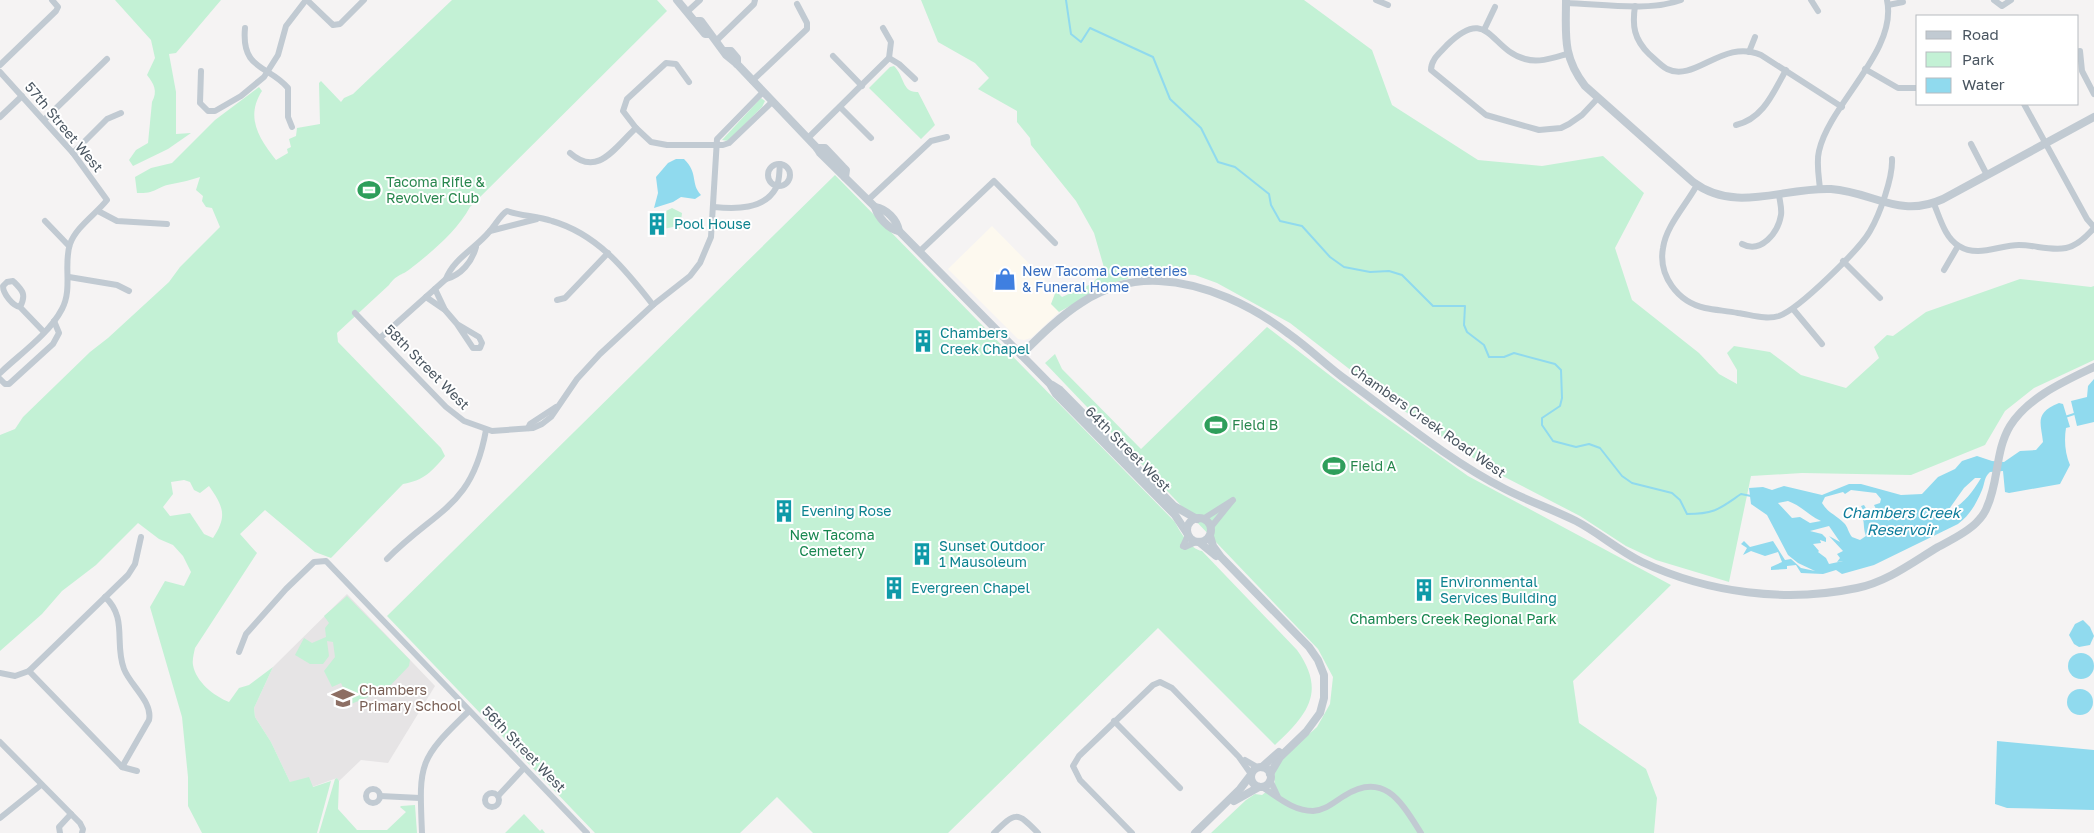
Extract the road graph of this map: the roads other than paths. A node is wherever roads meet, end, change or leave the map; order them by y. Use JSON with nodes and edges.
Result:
{"nodes":[{"id":1,"x":52,"y":0,"type":"edge"},
{"id":2,"x":307,"y":0,"type":"edge"},
{"id":3,"x":364,"y":0,"type":"edge"},
{"id":4,"x":677,"y":0,"type":"edge"},
{"id":5,"x":700,"y":0,"type":"edge"},
{"id":6,"x":755,"y":0,"type":"edge"},
{"id":7,"x":1376,"y":0,"type":"edge"},
{"id":8,"x":1681,"y":0,"type":"edge"},
{"id":9,"x":1811,"y":0,"type":"edge"},
{"id":10,"x":1994,"y":0,"type":"edge"},
{"id":11,"x":2011,"y":0,"type":"edge"},
{"id":12,"x":1566,"y":2,"type":"edge"},
{"id":13,"x":1888,"y":2,"type":"edge"},
{"id":14,"x":1903,"y":2,"type":"dead end"},
{"id":15,"x":797,"y":4,"type":"dead end"},
{"id":16,"x":1388,"y":5,"type":"dead end"},
{"id":17,"x":1635,"y":6,"type":"junction"},
{"id":18,"x":1495,"y":7,"type":"dead end"},
{"id":19,"x":688,"y":11,"type":"junction"},
{"id":20,"x":1818,"y":11,"type":"dead end"},
{"id":21,"x":245,"y":28,"type":"dead end"},
{"id":22,"x":883,"y":28,"type":"dead end"},
{"id":23,"x":1484,"y":30,"type":"junction"},
{"id":24,"x":1755,"y":37,"type":"dead end"},
{"id":25,"x":716,"y":41,"type":"junction"},
{"id":26,"x":2080,"y":51,"type":"dead end"},
{"id":27,"x":1749,"y":52,"type":"junction"},
{"id":28,"x":1567,"y":54,"type":"junction"},
{"id":29,"x":832,"y":56,"type":"dead end"},
{"id":30,"x":889,"y":58,"type":"junction"},
{"id":31,"x":107,"y":59,"type":"dead end"},
{"id":32,"x":0,"y":65,"type":"edge"},
{"id":33,"x":1786,"y":70,"type":"junction"},
{"id":34,"x":1865,"y":70,"type":"junction"},
{"id":35,"x":201,"y":71,"type":"dead end"},
{"id":36,"x":0,"y":72,"type":"edge"},
{"id":37,"x":266,"y":73,"type":"junction"},
{"id":38,"x":915,"y":79,"type":"dead end"},
{"id":39,"x":752,"y":81,"type":"junction"},
{"id":40,"x":689,"y":82,"type":"dead end"},
{"id":41,"x":862,"y":86,"type":"junction"},
{"id":42,"x":1916,"y":88,"type":"edge"},
{"id":43,"x":763,"y":92,"type":"junction"},
{"id":44,"x":2094,"y":94,"type":"edge"},
{"id":45,"x":22,"y":96,"type":"junction"},
{"id":46,"x":1598,"y":98,"type":"junction"},
{"id":47,"x":772,"y":102,"type":"junction"},
{"id":48,"x":2025,"y":105,"type":"edge"},
{"id":49,"x":840,"y":107,"type":"junction"},
{"id":50,"x":1842,"y":107,"type":"junction"},
{"id":51,"x":121,"y":113,"type":"dead end"},
{"id":52,"x":2094,"y":117,"type":"edge"},
{"id":53,"x":0,"y":118,"type":"edge"},
{"id":54,"x":44,"y":120,"type":"junction"},
{"id":55,"x":1736,"y":126,"type":"dead end"},
{"id":56,"x":292,"y":127,"type":"dead end"},
{"id":57,"x":636,"y":128,"type":"junction"},
{"id":58,"x":947,"y":137,"type":"dead end"},
{"id":59,"x":808,"y":138,"type":"junction"},
{"id":60,"x":871,"y":138,"type":"dead end"},
{"id":61,"x":1971,"y":144,"type":"dead end"},
{"id":62,"x":2046,"y":144,"type":"junction"},
{"id":63,"x":716,"y":146,"type":"junction"},
{"id":64,"x":72,"y":153,"type":"junction"},
{"id":65,"x":570,"y":153,"type":"dead end"},
{"id":66,"x":1892,"y":159,"type":"dead end"},
{"id":67,"x":780,"y":164,"type":"junction"},
{"id":68,"x":1987,"y":175,"type":"junction"},
{"id":69,"x":1697,"y":185,"type":"junction"},
{"id":70,"x":777,"y":187,"type":"junction"},
{"id":71,"x":1820,"y":189,"type":"junction"},
{"id":72,"x":1779,"y":195,"type":"junction"},
{"id":73,"x":868,"y":200,"type":"junction"},
{"id":74,"x":1881,"y":202,"type":"junction"},
{"id":75,"x":1934,"y":204,"type":"junction"},
{"id":76,"x":714,"y":206,"type":"junction"},
{"id":77,"x":98,"y":211,"type":"junction"},
{"id":78,"x":540,"y":218,"type":"junction"},
{"id":79,"x":45,"y":221,"type":"dead end"},
{"id":80,"x":167,"y":224,"type":"dead end"},
{"id":81,"x":2094,"y":227,"type":"edge"},
{"id":82,"x":490,"y":232,"type":"junction"},
{"id":83,"x":1055,"y":243,"type":"dead end"},
{"id":84,"x":1742,"y":244,"type":"dead end"},
{"id":85,"x":69,"y":246,"type":"junction"},
{"id":86,"x":1958,"y":246,"type":"junction"},
{"id":87,"x":919,"y":252,"type":"junction"},
{"id":88,"x":608,"y":253,"type":"junction"},
{"id":89,"x":1843,"y":261,"type":"junction"},
{"id":90,"x":1944,"y":270,"type":"dead end"},
{"id":91,"x":69,"y":277,"type":"junction"},
{"id":92,"x":434,"y":289,"type":"junction"},
{"id":93,"x":129,"y":290,"type":"dead end"},
{"id":94,"x":426,"y":297,"type":"junction"},
{"id":95,"x":1880,"y":298,"type":"dead end"},
{"id":96,"x":557,"y":300,"type":"dead end"},
{"id":97,"x":653,"y":304,"type":"junction"},
{"id":98,"x":20,"y":307,"type":"dead end"},
{"id":99,"x":1793,"y":309,"type":"junction"},
{"id":100,"x":445,"y":310,"type":"junction"},
{"id":101,"x":355,"y":313,"type":"dead end"},
{"id":102,"x":54,"y":321,"type":"junction"},
{"id":103,"x":458,"y":324,"type":"dead end"},
{"id":104,"x":44,"y":332,"type":"junction"},
{"id":105,"x":380,"y":338,"type":"junction"},
{"id":106,"x":1822,"y":344,"type":"dead end"},
{"id":107,"x":1021,"y":355,"type":"junction"},
{"id":108,"x":2094,"y":367,"type":"edge"},
{"id":109,"x":0,"y":373,"type":"edge"},
{"id":110,"x":0,"y":379,"type":"edge"},
{"id":111,"x":1050,"y":384,"type":"junction"},
{"id":112,"x":486,"y":430,"type":"junction"},
{"id":113,"x":1200,"y":519,"type":"junction"},
{"id":114,"x":1211,"y":531,"type":"junction"},
{"id":115,"x":1188,"y":534,"type":"junction"},
{"id":116,"x":142,"y":537,"type":"dead end"},
{"id":117,"x":1198,"y":542,"type":"junction"},
{"id":118,"x":387,"y":559,"type":"dead end"},
{"id":119,"x":105,"y":598,"type":"junction"},
{"id":120,"x":239,"y":652,"type":"dead end"},
{"id":121,"x":29,"y":671,"type":"junction"},
{"id":122,"x":0,"y":673,"type":"edge"},
{"id":123,"x":1323,"y":682,"type":"junction"},
{"id":124,"x":469,"y":711,"type":"junction"},
{"id":125,"x":1114,"y":721,"type":"junction"},
{"id":126,"x":0,"y":742,"type":"edge"},
{"id":127,"x":1239,"y":756,"type":"junction"},
{"id":128,"x":122,"y":767,"type":"junction"},
{"id":129,"x":1260,"y":767,"type":"junction"},
{"id":130,"x":524,"y":768,"type":"junction"},
{"id":131,"x":137,"y":772,"type":"dead end"},
{"id":132,"x":1250,"y":775,"type":"junction"},
{"id":133,"x":1270,"y":777,"type":"junction"},
{"id":134,"x":41,"y":784,"type":"junction"},
{"id":135,"x":1260,"y":787,"type":"junction"},
{"id":136,"x":1180,"y":788,"type":"dead end"},
{"id":137,"x":380,"y":796,"type":"dead end"},
{"id":138,"x":498,"y":796,"type":"dead end"},
{"id":139,"x":420,"y":798,"type":"junction"},
{"id":140,"x":1279,"y":799,"type":"junction"},
{"id":141,"x":70,"y":814,"type":"junction"},
{"id":142,"x":0,"y":818,"type":"edge"},
{"id":143,"x":60,"y":833,"type":"edge"},
{"id":144,"x":82,"y":833,"type":"edge"},
{"id":145,"x":422,"y":833,"type":"edge"},
{"id":146,"x":587,"y":833,"type":"edge"},
{"id":147,"x":994,"y":833,"type":"edge"},
{"id":148,"x":1038,"y":833,"type":"edge"},
{"id":149,"x":1132,"y":833,"type":"edge"},
{"id":150,"x":1195,"y":833,"type":"edge"},
{"id":151,"x":1201,"y":833,"type":"edge"},
{"id":152,"x":1421,"y":833,"type":"edge"}],
"edges":[{"from":1,"to":32,"type":"street"},
{"from":2,"to":3,"type":"street"},
{"from":2,"to":37,"type":"street"},
{"from":4,"to":19,"type":"street"},
{"from":5,"to":19,"type":"street"},
{"from":6,"to":25,"type":"street"},
{"from":7,"to":16,"type":"street"},
{"from":8,"to":17,"type":"street"},
{"from":9,"to":20,"type":"street"},
{"from":10,"to":11,"type":"street"},
{"from":12,"to":17,"type":"street"},
{"from":12,"to":28,"type":"street"},
{"from":13,"to":14,"type":"street"},
{"from":13,"to":34,"type":"street"},
{"from":15,"to":39,"type":"street"},
{"from":17,"to":27,"type":"street"},
{"from":18,"to":23,"type":"street"},
{"from":19,"to":25,"type":"street"},
{"from":21,"to":37,"type":"street"},
{"from":22,"to":30,"type":"street"},
{"from":23,"to":28,"type":"street"},
{"from":23,"to":46,"type":"street"},
{"from":24,"to":27,"type":"street"},
{"from":25,"to":39,"type":"street"},
{"from":26,"to":44,"type":"street"},
{"from":27,"to":33,"type":"street"},
{"from":28,"to":46,"type":"street"},
{"from":29,"to":41,"type":"street"},
{"from":30,"to":38,"type":"street"},
{"from":30,"to":41,"type":"street"},
{"from":31,"to":54,"type":"street"},
{"from":33,"to":50,"type":"street"},
{"from":33,"to":55,"type":"street"},
{"from":34,"to":42,"type":"street"},
{"from":34,"to":50,"type":"street"},
{"from":35,"to":37,"type":"street"},
{"from":36,"to":45,"type":"street","name":"57th Street West"},
{"from":37,"to":56,"type":"street"},
{"from":39,"to":43,"type":"street"},
{"from":40,"to":57,"type":"street"},
{"from":41,"to":49,"type":"street"},
{"from":43,"to":47,"type":"street"},
{"from":43,"to":63,"type":"street"},
{"from":45,"to":53,"type":"street"},
{"from":45,"to":54,"type":"street","name":"57th Street West"},
{"from":46,"to":69,"type":"street"},
{"from":47,"to":59,"type":"street"},
{"from":47,"to":63,"type":"street"},
{"from":48,"to":62,"type":"street"},
{"from":49,"to":59,"type":"street"},
{"from":49,"to":60,"type":"street"},
{"from":50,"to":71,"type":"street"},
{"from":51,"to":64,"type":"street"},
{"from":52,"to":62,"type":"street"},
{"from":54,"to":64,"type":"street","name":"57th Street West"},
{"from":57,"to":63,"type":"street"},
{"from":57,"to":65,"type":"street"},
{"from":58,"to":73,"type":"street"},
{"from":59,"to":73,"type":"street"},
{"from":61,"to":68,"type":"street"},
{"from":62,"to":68,"type":"street"},
{"from":62,"to":81,"type":"street"},
{"from":63,"to":76,"type":"street"},
{"from":64,"to":77,"type":"street","name":"57th Street West"},
{"from":66,"to":74,"type":"street"},
{"from":67,"to":70,"type":"street"},
{"from":67,"to":70,"type":"street"},
{"from":67,"to":70,"type":"street"},
{"from":68,"to":75,"type":"street"},
{"from":69,"to":72,"type":"street"},
{"from":69,"to":99,"type":"street"},
{"from":70,"to":76,"type":"street"},
{"from":71,"to":72,"type":"street"},
{"from":71,"to":74,"type":"street"},
{"from":72,"to":84,"type":"street"},
{"from":73,"to":87,"type":"street"},
{"from":74,"to":75,"type":"street"},
{"from":74,"to":89,"type":"street"},
{"from":75,"to":86,"type":"street"},
{"from":76,"to":97,"type":"street"},
{"from":77,"to":80,"type":"street"},
{"from":77,"to":85,"type":"street"},
{"from":78,"to":82,"type":"street"},
{"from":78,"to":82,"type":"street"},
{"from":78,"to":88,"type":"street"},
{"from":79,"to":85,"type":"street"},
{"from":81,"to":86,"type":"street"},
{"from":82,"to":92,"type":"street"},
{"from":83,"to":87,"type":"street"},
{"from":85,"to":91,"type":"street"},
{"from":86,"to":90,"type":"street"},
{"from":87,"to":107,"type":"street"},
{"from":88,"to":96,"type":"street"},
{"from":88,"to":97,"type":"street"},
{"from":89,"to":95,"type":"street"},
{"from":89,"to":99,"type":"street"},
{"from":91,"to":93,"type":"street"},
{"from":91,"to":102,"type":"street"},
{"from":92,"to":94,"type":"street"},
{"from":92,"to":100,"type":"street"},
{"from":94,"to":100,"type":"street"},
{"from":94,"to":105,"type":"street"},
{"from":97,"to":112,"type":"street"},
{"from":98,"to":104,"type":"street"},
{"from":99,"to":106,"type":"street"},
{"from":100,"to":103,"type":"street"},
{"from":101,"to":105,"type":"street","name":"58th Street West"},
{"from":102,"to":104,"type":"street"},
{"from":102,"to":110,"type":"street"},
{"from":104,"to":109,"type":"street"},
{"from":105,"to":112,"type":"street","name":"58th Street West"},
{"from":107,"to":108,"type":"street","name":"Chambers Creek Road West"},
{"from":107,"to":111,"type":"street","name":"64th Street West"},
{"from":111,"to":113,"type":"street","name":"64th Street West"},
{"from":111,"to":115,"type":"street","name":"64th Street West"},
{"from":112,"to":118,"type":"street"},
{"from":113,"to":114,"type":"street"},
{"from":113,"to":114,"type":"street"},
{"from":113,"to":115,"type":"street"},
{"from":114,"to":117,"type":"street"},
{"from":114,"to":123,"type":"street"},
{"from":115,"to":117,"type":"street"},
{"from":116,"to":119,"type":"street"},
{"from":117,"to":123,"type":"street"},
{"from":119,"to":121,"type":"street"},
{"from":119,"to":128,"type":"street"},
{"from":120,"to":124,"type":"street","name":"56th Street West"},
{"from":121,"to":122,"type":"street"},
{"from":121,"to":128,"type":"street"},
{"from":123,"to":129,"type":"street"},
{"from":123,"to":133,"type":"street"},
{"from":124,"to":130,"type":"street","name":"56th Street West"},
{"from":124,"to":139,"type":"street"},
{"from":125,"to":127,"type":"street"},
{"from":125,"to":136,"type":"street"},
{"from":125,"to":149,"type":"street"},
{"from":126,"to":134,"type":"street"},
{"from":127,"to":129,"type":"street"},
{"from":127,"to":132,"type":"street"},
{"from":128,"to":131,"type":"street"},
{"from":129,"to":132,"type":"street"},
{"from":129,"to":133,"type":"street"},
{"from":130,"to":138,"type":"street"},
{"from":130,"to":146,"type":"street","name":"56th Street West"},
{"from":132,"to":135,"type":"street"},
{"from":132,"to":150,"type":"street"},
{"from":133,"to":135,"type":"street"},
{"from":133,"to":140,"type":"street"},
{"from":134,"to":141,"type":"street"},
{"from":134,"to":142,"type":"street"},
{"from":135,"to":140,"type":"street"},
{"from":135,"to":151,"type":"street"},
{"from":137,"to":139,"type":"street"},
{"from":139,"to":145,"type":"street"},
{"from":140,"to":152,"type":"street"},
{"from":141,"to":143,"type":"street"},
{"from":141,"to":144,"type":"street"},
{"from":147,"to":148,"type":"street"}]}
